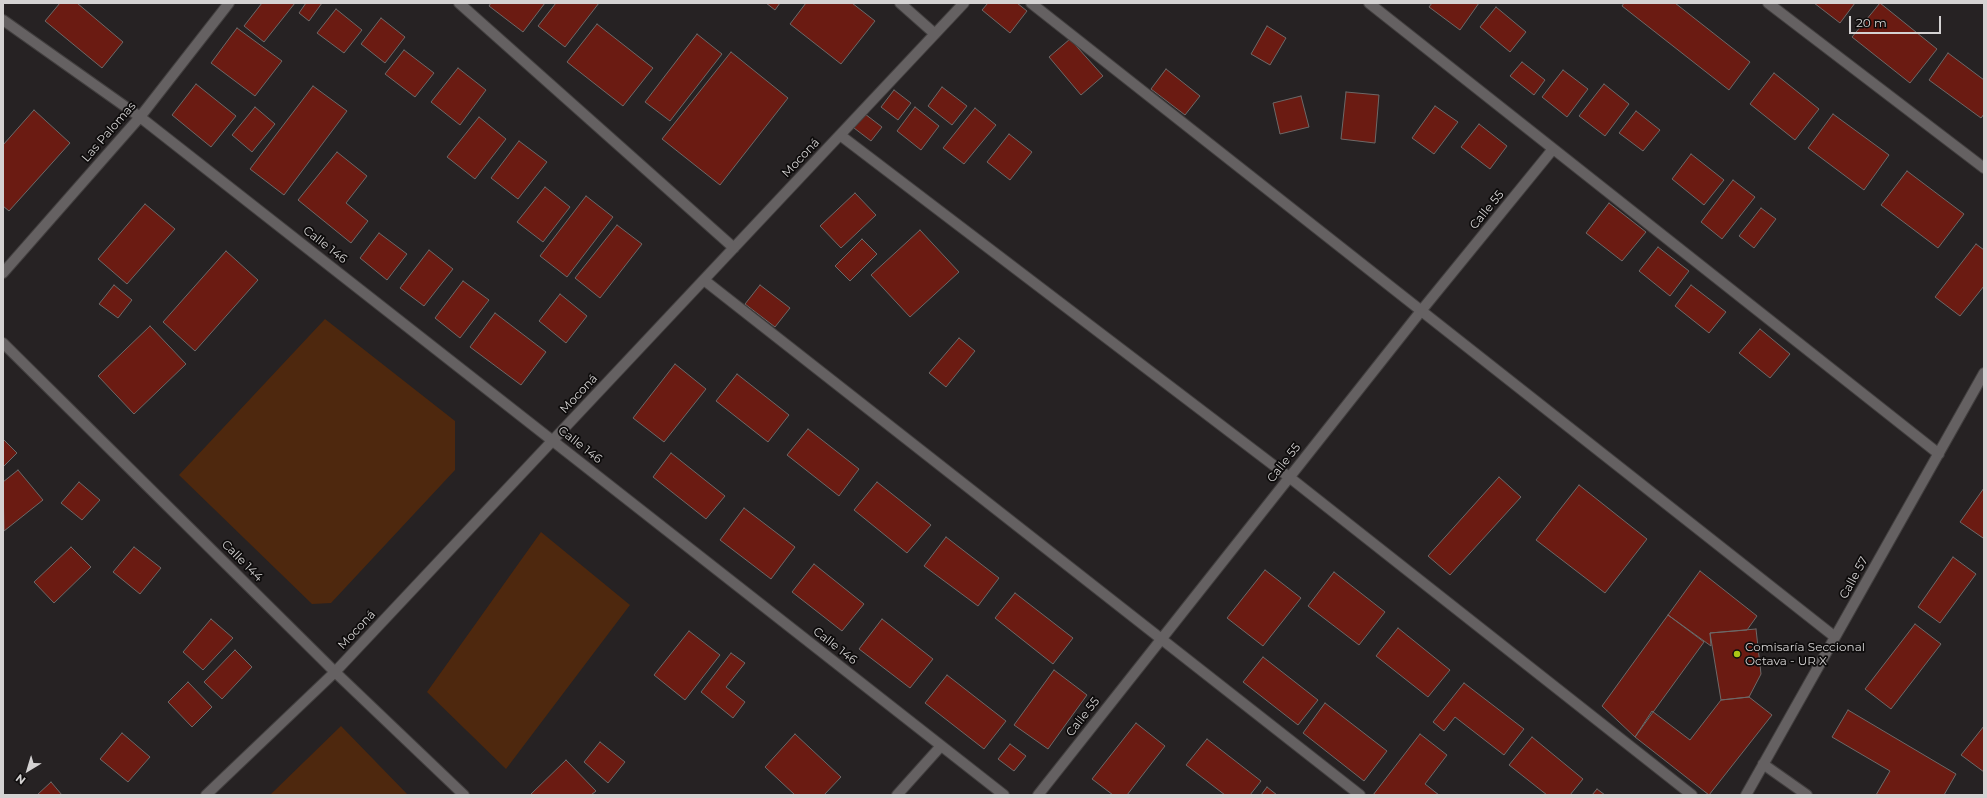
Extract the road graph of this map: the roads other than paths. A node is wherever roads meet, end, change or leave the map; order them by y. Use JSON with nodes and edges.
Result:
{"nodes":[{"id":1,"x":229,"y":3,"type":"edge"},
{"id":2,"x":459,"y":3,"type":"edge"},
{"id":3,"x":900,"y":3,"type":"edge"},
{"id":4,"x":964,"y":3,"type":"edge"},
{"id":5,"x":1031,"y":3,"type":"edge"},
{"id":6,"x":1369,"y":3,"type":"edge"},
{"id":7,"x":1768,"y":3,"type":"edge"},
{"id":8,"x":3,"y":20,"type":"edge"},
{"id":9,"x":935,"y":34,"type":"junction"},
{"id":10,"x":140,"y":117,"type":"junction"},
{"id":11,"x":840,"y":134,"type":"junction"},
{"id":12,"x":1553,"y":149,"type":"junction"},
{"id":13,"x":1984,"y":168,"type":"edge"},
{"id":14,"x":734,"y":248,"type":"junction"},
{"id":15,"x":3,"y":273,"type":"edge"},
{"id":16,"x":704,"y":280,"type":"junction"},
{"id":17,"x":1421,"y":311,"type":"junction"},
{"id":18,"x":3,"y":343,"type":"edge"},
{"id":19,"x":1984,"y":373,"type":"edge"},
{"id":20,"x":553,"y":440,"type":"junction"},
{"id":21,"x":1939,"y":454,"type":"junction"},
{"id":22,"x":1289,"y":477,"type":"junction"},
{"id":23,"x":1835,"y":637,"type":"junction"},
{"id":24,"x":1162,"y":639,"type":"junction"},
{"id":25,"x":335,"y":672,"type":"junction"},
{"id":26,"x":941,"y":746,"type":"junction"},
{"id":27,"x":1763,"y":764,"type":"junction"},
{"id":28,"x":206,"y":795,"type":"edge"},
{"id":29,"x":464,"y":795,"type":"edge"},
{"id":30,"x":896,"y":795,"type":"edge"},
{"id":31,"x":1004,"y":795,"type":"edge"},
{"id":32,"x":1038,"y":795,"type":"edge"},
{"id":33,"x":1360,"y":795,"type":"edge"},
{"id":34,"x":1692,"y":795,"type":"edge"},
{"id":35,"x":1746,"y":795,"type":"edge"},
{"id":36,"x":1807,"y":795,"type":"edge"}],
"edges":[{"from":1,"to":10,"type":"street","name":"Las Palomas"},
{"from":2,"to":14,"type":"street"},
{"from":3,"to":9,"type":"street"},
{"from":4,"to":9,"type":"street","name":"Moconá"},
{"from":5,"to":17,"type":"street"},
{"from":6,"to":12,"type":"street"},
{"from":7,"to":13,"type":"street"},
{"from":8,"to":10,"type":"street","name":"Calle 146"},
{"from":9,"to":11,"type":"street","name":"Moconá"},
{"from":10,"to":15,"type":"street","name":"Las Palomas"},
{"from":10,"to":20,"type":"street","name":"Calle 146"},
{"from":11,"to":14,"type":"street","name":"Moconá"},
{"from":11,"to":22,"type":"street"},
{"from":12,"to":17,"type":"street","name":"Calle 55"},
{"from":12,"to":21,"type":"street"},
{"from":14,"to":16,"type":"street","name":"Moconá"},
{"from":16,"to":20,"type":"street","name":"Moconá"},
{"from":16,"to":24,"type":"street"},
{"from":17,"to":22,"type":"street","name":"Calle 55"},
{"from":17,"to":23,"type":"street"},
{"from":18,"to":25,"type":"street","name":"Calle 144"},
{"from":19,"to":21,"type":"street","name":"Calle 57"},
{"from":20,"to":25,"type":"street","name":"Moconá"},
{"from":20,"to":26,"type":"street","name":"Calle 146"},
{"from":21,"to":23,"type":"street","name":"Calle 57"},
{"from":22,"to":24,"type":"street","name":"Calle 55"},
{"from":22,"to":34,"type":"street"},
{"from":23,"to":27,"type":"street","name":"Calle 57"},
{"from":24,"to":32,"type":"street","name":"Calle 55"},
{"from":24,"to":33,"type":"street"},
{"from":25,"to":28,"type":"street","name":"Moconá"},
{"from":25,"to":29,"type":"street","name":"Calle 144"},
{"from":26,"to":30,"type":"street"},
{"from":26,"to":31,"type":"street","name":"Calle 146"},
{"from":27,"to":35,"type":"street","name":"Calle 57"},
{"from":27,"to":36,"type":"street"}]}
